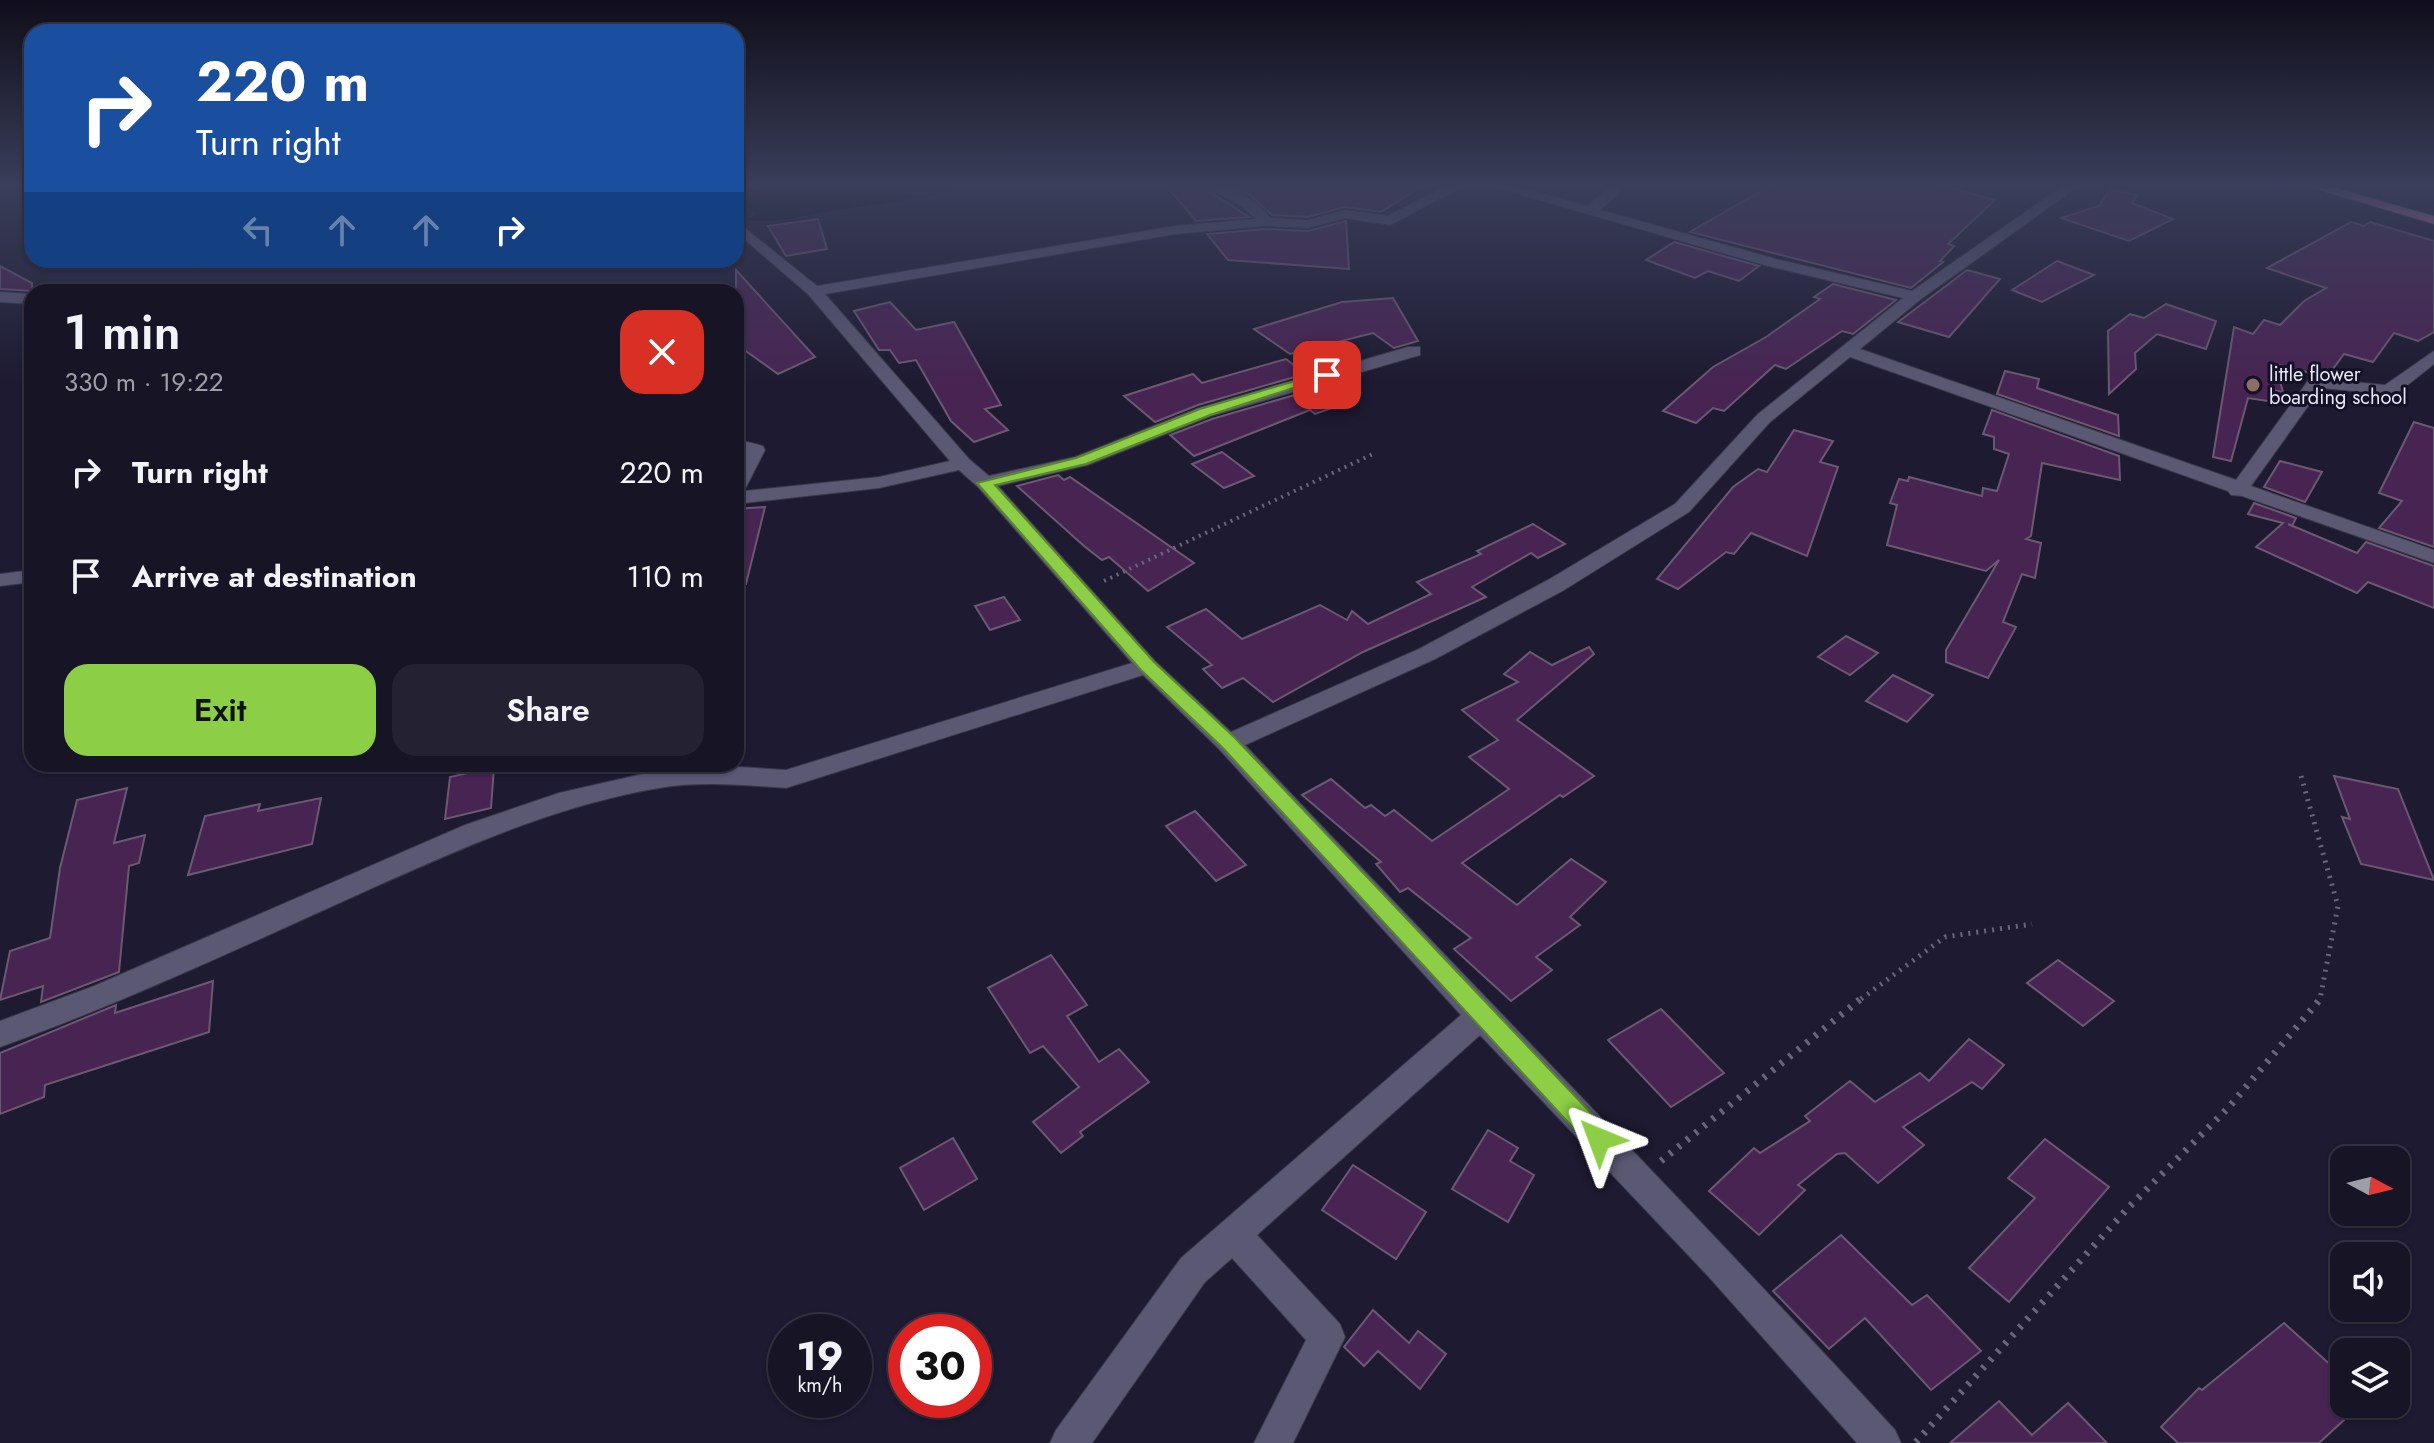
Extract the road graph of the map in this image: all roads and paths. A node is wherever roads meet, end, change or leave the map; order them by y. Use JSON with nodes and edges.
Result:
{"nodes":[{"id":1,"x":766,"y":250,"type":"edge"},
{"id":2,"x":1055,"y":250,"type":"edge"},
{"id":3,"x":1727,"y":250,"type":"edge"},
{"id":4,"x":1980,"y":250,"type":"edge"},
{"id":5,"x":814,"y":291,"type":"junction"},
{"id":6,"x":1915,"y":296,"type":"junction"},
{"id":7,"x":0,"y":297,"type":"edge"},
{"id":8,"x":24,"y":298,"type":"edge"},
{"id":9,"x":1848,"y":350,"type":"junction"},
{"id":10,"x":1414,"y":351,"type":"dead end"},
{"id":11,"x":2434,"y":356,"type":"edge"},
{"id":12,"x":744,"y":447,"type":"edge"},
{"id":13,"x":1375,"y":453,"type":"dead end"},
{"id":14,"x":962,"y":463,"type":"junction"},
{"id":15,"x":744,"y":473,"type":"edge"},
{"id":16,"x":985,"y":483,"type":"junction"},
{"id":17,"x":2238,"y":491,"type":"junction"},
{"id":18,"x":744,"y":497,"type":"edge"},
{"id":19,"x":2434,"y":557,"type":"edge"},
{"id":20,"x":24,"y":577,"type":"edge"},
{"id":21,"x":0,"y":580,"type":"edge"},
{"id":22,"x":1081,"y":592,"type":"junction"},
{"id":23,"x":1147,"y":666,"type":"junction"},
{"id":24,"x":1228,"y":743,"type":"junction"},
{"id":25,"x":2301,"y":776,"type":"dead end"},
{"id":26,"x":2032,"y":924,"type":"dead end"},
{"id":27,"x":1481,"y":1016,"type":"junction"},
{"id":28,"x":0,"y":1034,"type":"edge"},
{"id":29,"x":1638,"y":1179,"type":"junction"},
{"id":30,"x":1234,"y":1235,"type":"junction"},
{"id":31,"x":1069,"y":1443,"type":"edge"},
{"id":32,"x":1273,"y":1443,"type":"edge"},
{"id":33,"x":1882,"y":1443,"type":"edge"},
{"id":34,"x":1915,"y":1443,"type":"edge"}],
"edges":[{"from":1,"to":5,"type":"street"},
{"from":2,"to":5,"type":"street"},
{"from":3,"to":6,"type":"street"},
{"from":4,"to":6,"type":"street"},
{"from":5,"to":14,"type":"street"},
{"from":6,"to":9,"type":"street"},
{"from":7,"to":8,"type":"street"},
{"from":9,"to":17,"type":"street"},
{"from":9,"to":24,"type":"street"},
{"from":10,"to":16,"type":"street"},
{"from":11,"to":17,"type":"street"},
{"from":12,"to":15,"type":"street"},
{"from":13,"to":22,"type":"path"},
{"from":14,"to":16,"type":"street"},
{"from":14,"to":18,"type":"street"},
{"from":16,"to":22,"type":"street"},
{"from":17,"to":19,"type":"street"},
{"from":20,"to":21,"type":"street"},
{"from":22,"to":23,"type":"street"},
{"from":23,"to":24,"type":"street"},
{"from":23,"to":28,"type":"street"},
{"from":24,"to":27,"type":"street"},
{"from":25,"to":34,"type":"path"},
{"from":26,"to":29,"type":"path"},
{"from":27,"to":29,"type":"street"},
{"from":27,"to":30,"type":"street"},
{"from":29,"to":33,"type":"street"},
{"from":30,"to":31,"type":"street"},
{"from":30,"to":32,"type":"street"}]}
